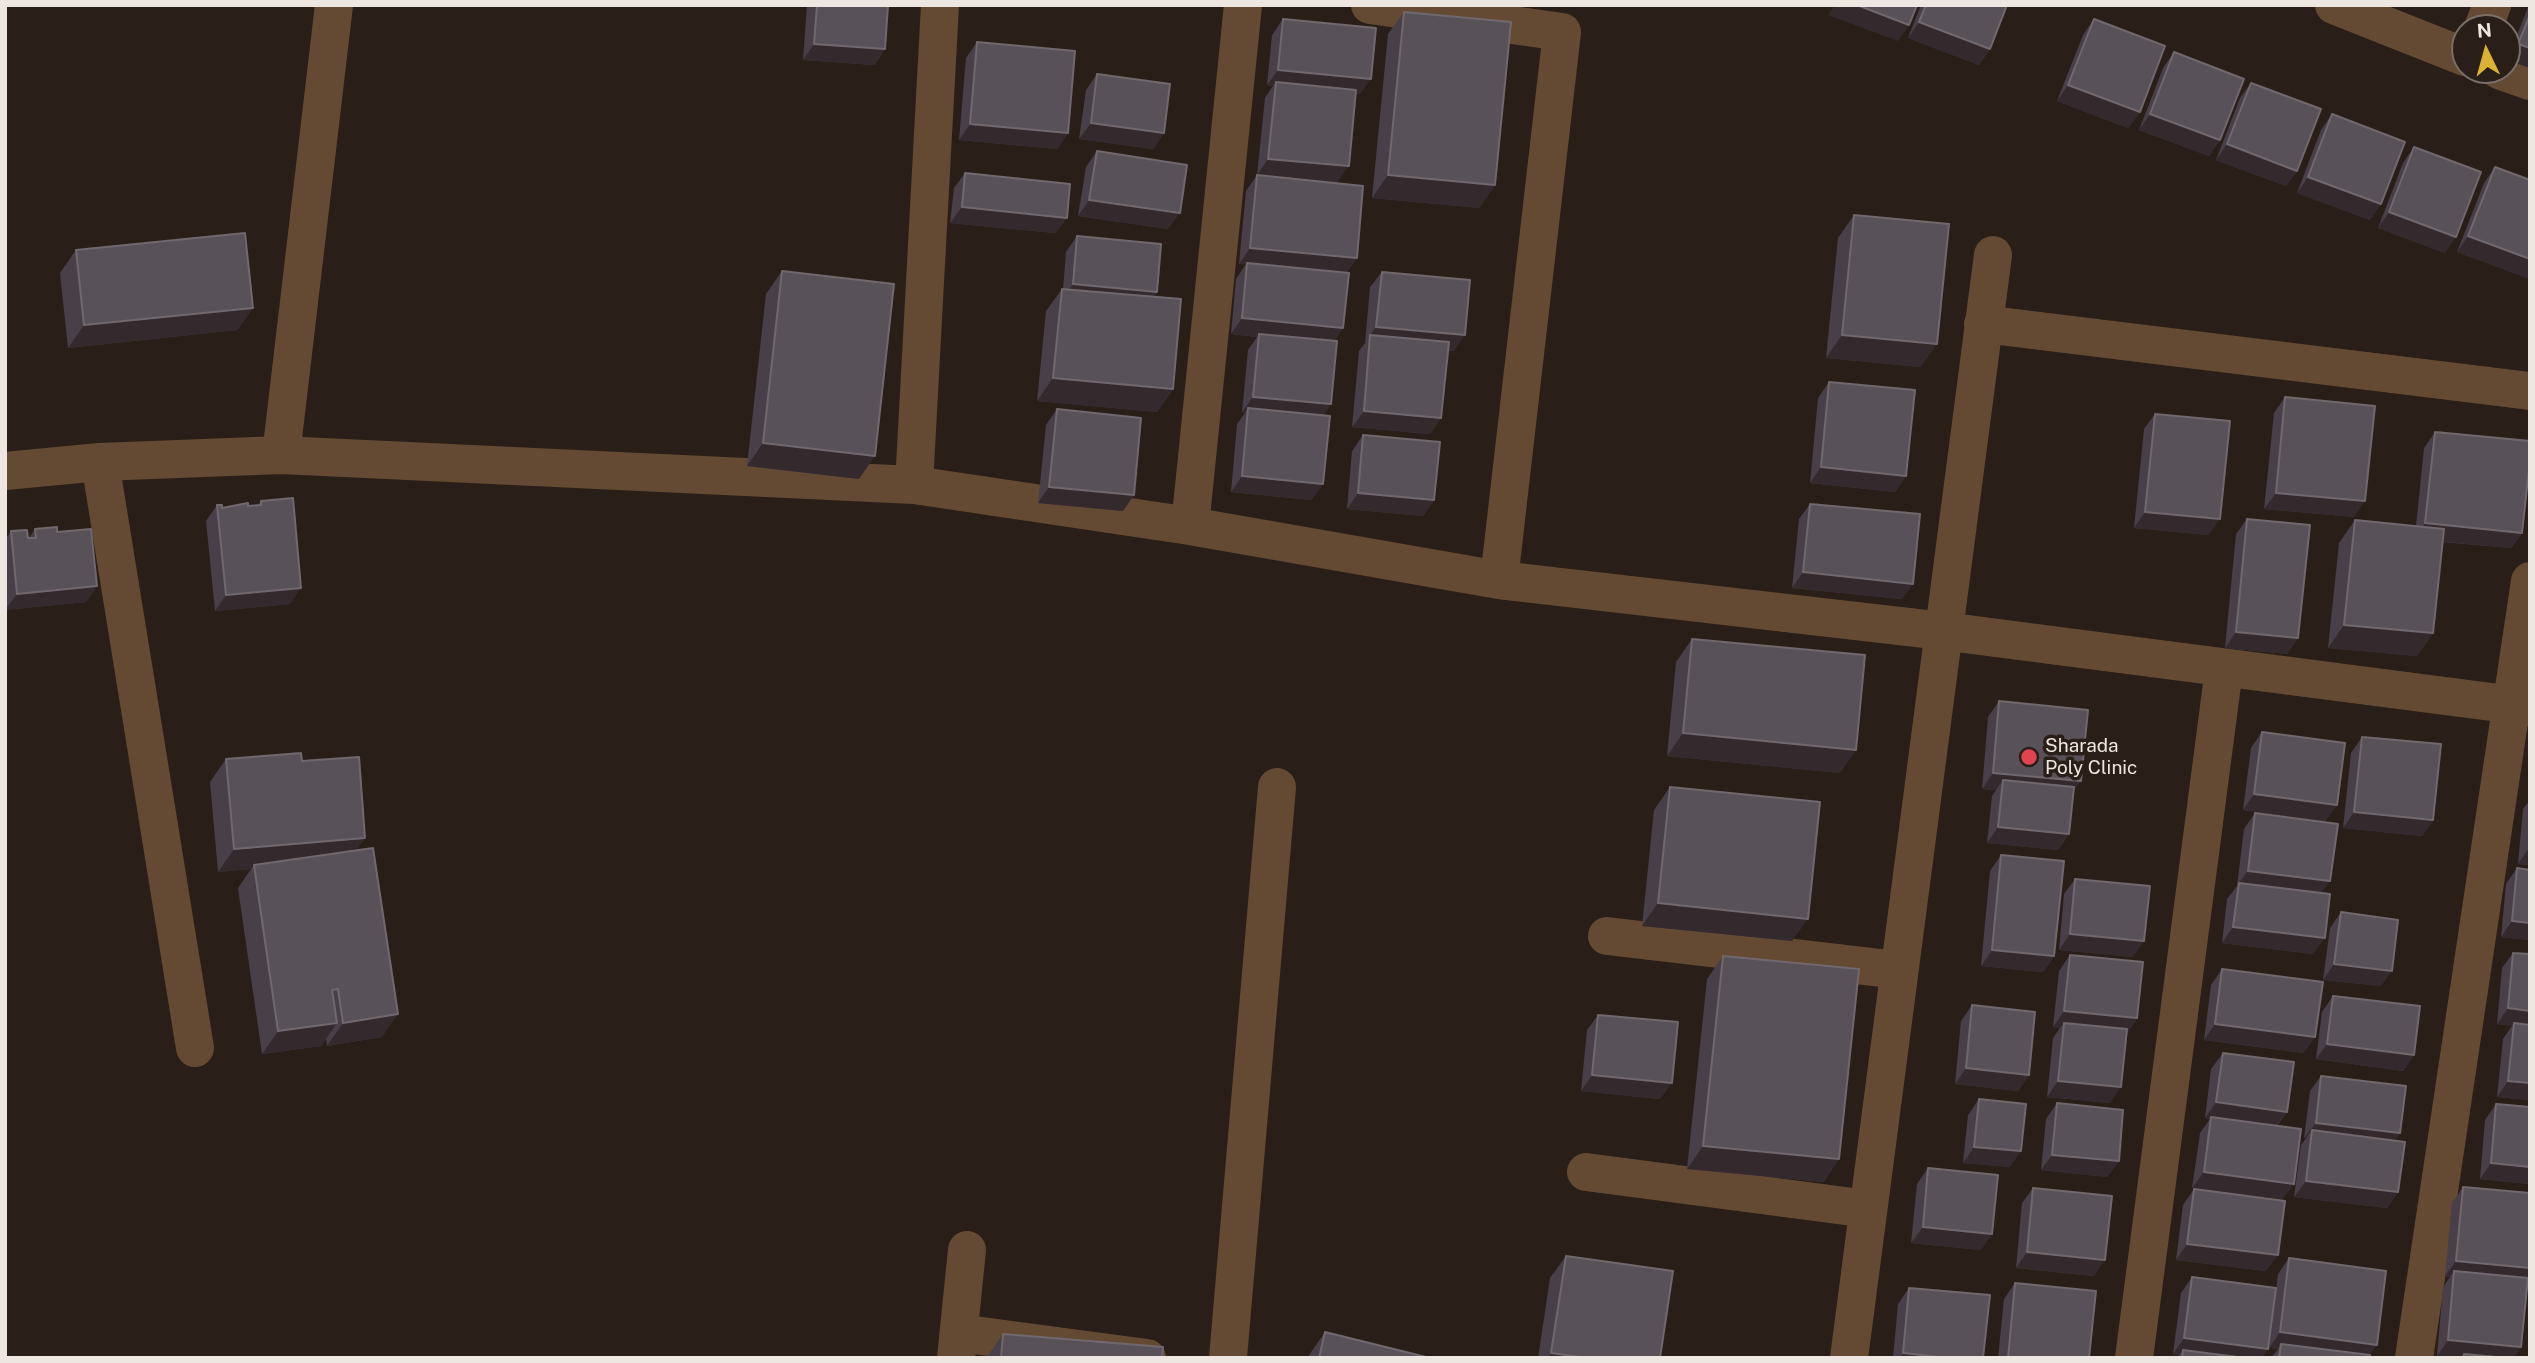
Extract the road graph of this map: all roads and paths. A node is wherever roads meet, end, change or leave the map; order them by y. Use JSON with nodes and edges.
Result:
{"nodes":[{"id":1,"x":334,"y":5,"type":"edge"},
{"id":2,"x":940,"y":5,"type":"edge"},
{"id":3,"x":1243,"y":5,"type":"edge"},
{"id":4,"x":1370,"y":5,"type":"edge"},
{"id":5,"x":2334,"y":5,"type":"edge"},
{"id":6,"x":2451,"y":51,"type":"edge"},
{"id":7,"x":1993,"y":256,"type":"dead end"},
{"id":8,"x":1983,"y":324,"type":"junction"},
{"id":9,"x":2530,"y":391,"type":"edge"},
{"id":10,"x":281,"y":455,"type":"junction"},
{"id":11,"x":100,"y":462,"type":"junction"},
{"id":12,"x":5,"y":471,"type":"edge"},
{"id":13,"x":914,"y":485,"type":"junction"},
{"id":14,"x":1189,"y":526,"type":"junction"},
{"id":15,"x":1499,"y":580,"type":"junction"},
{"id":16,"x":2530,"y":581,"type":"edge"},
{"id":17,"x":1943,"y":631,"type":"junction"},
{"id":18,"x":2224,"y":669,"type":"junction"},
{"id":19,"x":2521,"y":706,"type":"edge"},
{"id":20,"x":1277,"y":787,"type":"dead end"},
{"id":21,"x":1607,"y":936,"type":"dead end"},
{"id":22,"x":1898,"y":970,"type":"junction"},
{"id":23,"x":195,"y":1048,"type":"dead end"},
{"id":24,"x":1586,"y":1172,"type":"dead end"},
{"id":25,"x":1868,"y":1209,"type":"junction"},
{"id":26,"x":967,"y":1250,"type":"dead end"},
{"id":27,"x":958,"y":1345,"type":"edge"},
{"id":28,"x":1147,"y":1358,"type":"edge"},
{"id":29,"x":1228,"y":1358,"type":"edge"},
{"id":30,"x":1850,"y":1358,"type":"edge"},
{"id":31,"x":2134,"y":1358,"type":"edge"},
{"id":32,"x":2414,"y":1358,"type":"edge"}],
"edges":[{"from":1,"to":10,"type":"street"},
{"from":2,"to":13,"type":"street"},
{"from":3,"to":14,"type":"street"},
{"from":4,"to":15,"type":"street"},
{"from":5,"to":6,"type":"street"},
{"from":7,"to":8,"type":"street"},
{"from":8,"to":9,"type":"street"},
{"from":8,"to":17,"type":"street"},
{"from":10,"to":11,"type":"street"},
{"from":10,"to":13,"type":"street"},
{"from":11,"to":12,"type":"street"},
{"from":11,"to":23,"type":"street"},
{"from":13,"to":14,"type":"street"},
{"from":14,"to":15,"type":"street"},
{"from":15,"to":17,"type":"street"},
{"from":16,"to":19,"type":"street"},
{"from":17,"to":18,"type":"street"},
{"from":17,"to":22,"type":"street"},
{"from":18,"to":19,"type":"street"},
{"from":18,"to":31,"type":"street"},
{"from":19,"to":32,"type":"street"},
{"from":20,"to":29,"type":"street"},
{"from":21,"to":22,"type":"street"},
{"from":22,"to":25,"type":"street"},
{"from":24,"to":25,"type":"street"},
{"from":25,"to":30,"type":"street"},
{"from":26,"to":27,"type":"street"},
{"from":27,"to":28,"type":"street"}]}
